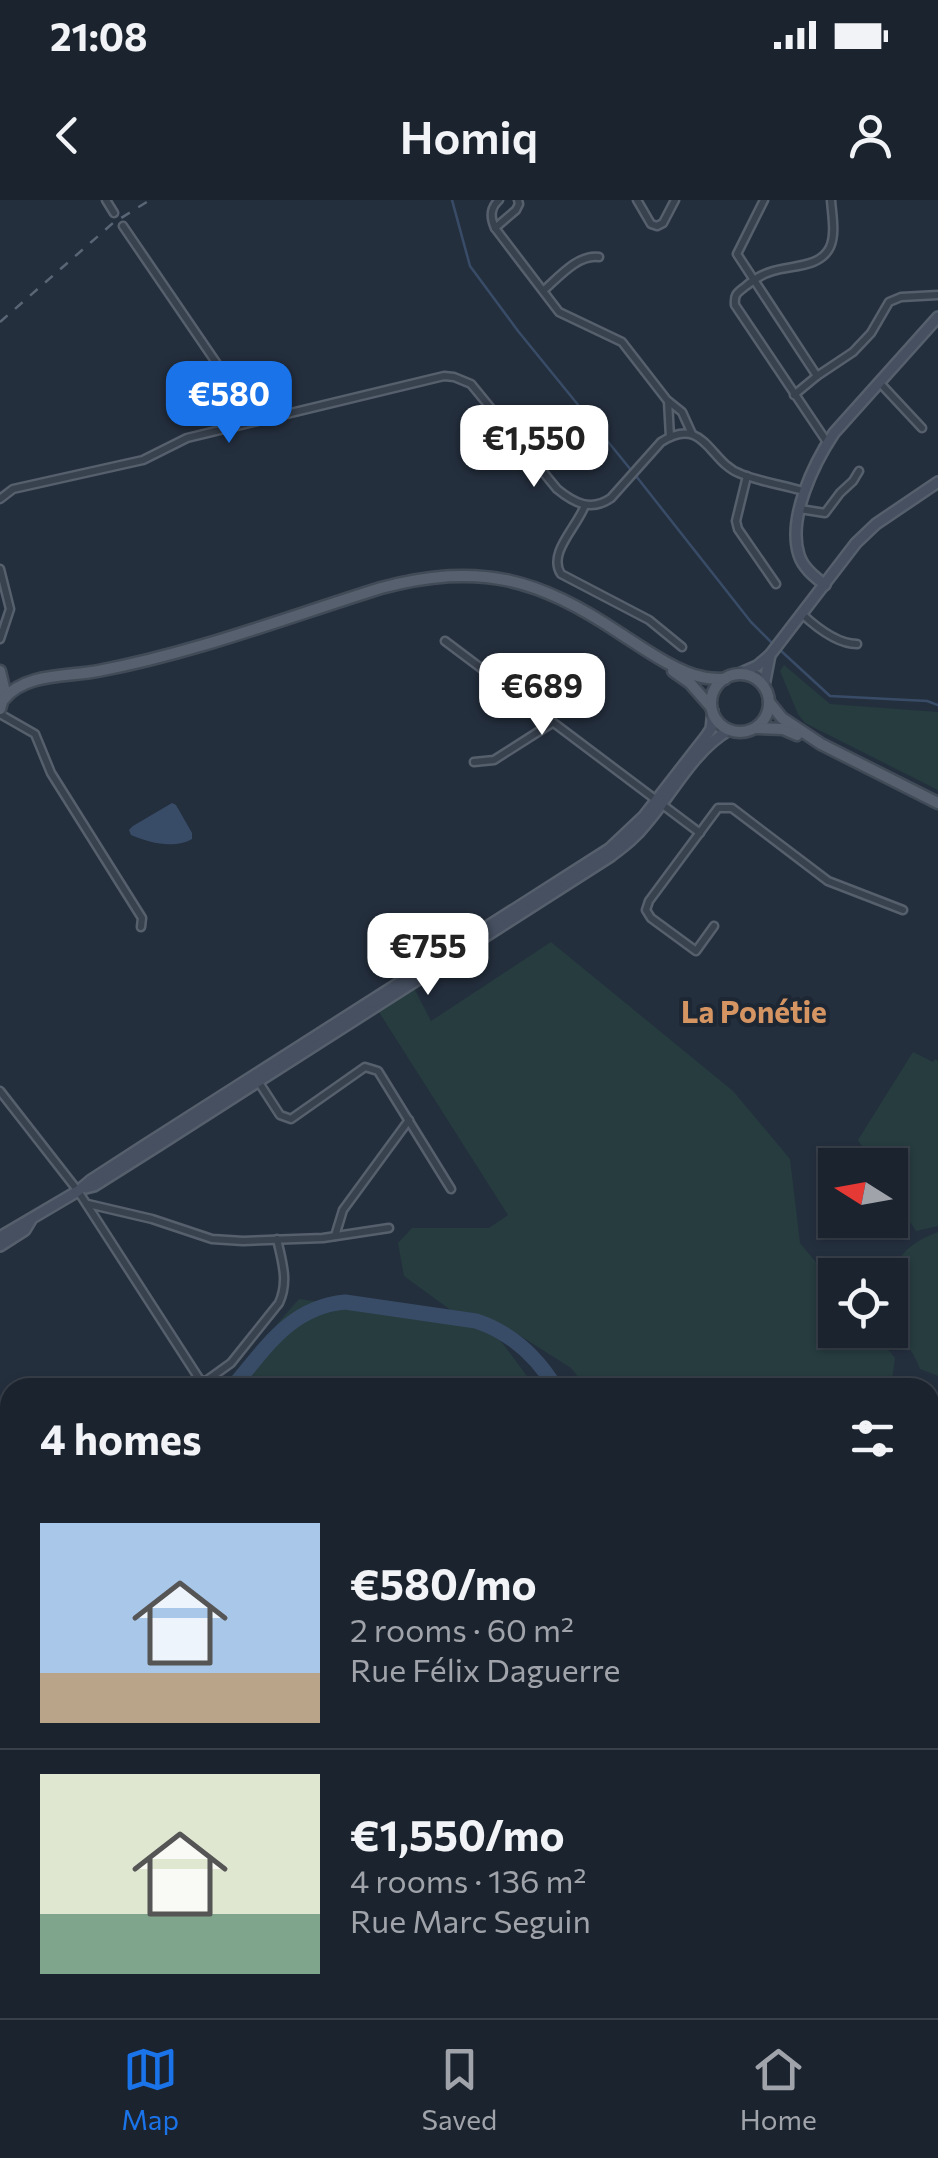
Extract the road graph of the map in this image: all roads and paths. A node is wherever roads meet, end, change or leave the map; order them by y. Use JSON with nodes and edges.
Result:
{"nodes":[{"id":1,"x":106,"y":200,"type":"edge"},
{"id":2,"x":499,"y":200,"type":"edge"},
{"id":3,"x":518,"y":200,"type":"edge"},
{"id":4,"x":637,"y":200,"type":"edge"},
{"id":5,"x":675,"y":200,"type":"edge"},
{"id":6,"x":764,"y":200,"type":"edge"},
{"id":7,"x":832,"y":200,"type":"edge"},
{"id":8,"x":114,"y":212,"type":"dead end"},
{"id":9,"x":123,"y":226,"type":"dead end"},
{"id":10,"x":494,"y":228,"type":"junction"},
{"id":11,"x":599,"y":257,"type":"dead end"},
{"id":12,"x":754,"y":279,"type":"junction"},
{"id":13,"x":544,"y":290,"type":"junction"},
{"id":14,"x":938,"y":295,"type":"edge"},
{"id":15,"x":938,"y":317,"type":"edge"},
{"id":16,"x":817,"y":376,"type":"junction"},
{"id":17,"x":879,"y":382,"type":"junction"},
{"id":18,"x":794,"y":394,"type":"junction"},
{"id":19,"x":668,"y":400,"type":"junction"},
{"id":20,"x":256,"y":421,"type":"junction"},
{"id":21,"x":922,"y":428,"type":"dead end"},
{"id":22,"x":693,"y":435,"type":"junction"},
{"id":23,"x":670,"y":437,"type":"junction"},
{"id":24,"x":828,"y":442,"type":"junction"},
{"id":25,"x":859,"y":471,"type":"dead end"},
{"id":26,"x":748,"y":476,"type":"junction"},
{"id":27,"x":938,"y":482,"type":"edge"},
{"id":28,"x":803,"y":491,"type":"junction"},
{"id":29,"x":0,"y":499,"type":"edge"},
{"id":30,"x":585,"y":505,"type":"junction"},
{"id":31,"x":800,"y":509,"type":"junction"},
{"id":32,"x":0,"y":569,"type":"edge"},
{"id":33,"x":776,"y":584,"type":"dead end"},
{"id":34,"x":825,"y":585,"type":"junction"},
{"id":35,"x":802,"y":614,"type":"junction"},
{"id":36,"x":0,"y":636,"type":"edge"},
{"id":37,"x":445,"y":641,"type":"dead end"},
{"id":38,"x":857,"y":644,"type":"dead end"},
{"id":39,"x":682,"y":647,"type":"dead end"},
{"id":40,"x":649,"y":652,"type":"junction"},
{"id":41,"x":770,"y":655,"type":"junction"},
{"id":42,"x":0,"y":671,"type":"edge"},
{"id":43,"x":738,"y":674,"type":"junction"},
{"id":44,"x":725,"y":679,"type":"junction"},
{"id":45,"x":30,"y":681,"type":"junction"},
{"id":46,"x":764,"y":686,"type":"junction"},
{"id":47,"x":769,"y":702,"type":"junction"},
{"id":48,"x":1,"y":707,"type":"edge"},
{"id":49,"x":712,"y":710,"type":"junction"},
{"id":50,"x":552,"y":723,"type":"junction"},
{"id":51,"x":757,"y":728,"type":"junction"},
{"id":52,"x":729,"y":730,"type":"junction"},
{"id":53,"x":821,"y":744,"type":"junction"},
{"id":54,"x":474,"y":762,"type":"dead end"},
{"id":55,"x":658,"y":803,"type":"junction"},
{"id":56,"x":938,"y":803,"type":"edge"},
{"id":57,"x":700,"y":833,"type":"junction"},
{"id":58,"x":903,"y":910,"type":"dead end"},
{"id":59,"x":714,"y":926,"type":"dead end"},
{"id":60,"x":141,"y":927,"type":"dead end"},
{"id":61,"x":258,"y":1081,"type":"junction"},
{"id":62,"x":0,"y":1090,"type":"edge"},
{"id":63,"x":409,"y":1120,"type":"junction"},
{"id":64,"x":452,"y":1190,"type":"dead end"},
{"id":65,"x":78,"y":1191,"type":"junction"},
{"id":66,"x":87,"y":1204,"type":"junction"},
{"id":67,"x":31,"y":1220,"type":"junction"},
{"id":68,"x":389,"y":1228,"type":"dead end"},
{"id":69,"x":335,"y":1236,"type":"junction"},
{"id":70,"x":0,"y":1237,"type":"edge"},
{"id":71,"x":277,"y":1239,"type":"junction"},
{"id":72,"x":0,"y":1246,"type":"edge"},
{"id":73,"x":200,"y":1378,"type":"edge"},
{"id":74,"x":210,"y":1378,"type":"edge"}],
"edges":[{"from":1,"to":8,"type":"street"},
{"from":2,"to":10,"type":"street"},
{"from":3,"to":10,"type":"street"},
{"from":4,"to":5,"type":"street"},
{"from":6,"to":12,"type":"street"},
{"from":7,"to":12,"type":"street"},
{"from":9,"to":20,"type":"street"},
{"from":10,"to":13,"type":"street"},
{"from":11,"to":13,"type":"street"},
{"from":12,"to":16,"type":"street"},
{"from":12,"to":18,"type":"street"},
{"from":13,"to":19,"type":"street"},
{"from":14,"to":16,"type":"street"},
{"from":15,"to":17,"type":"street"},
{"from":16,"to":18,"type":"street"},
{"from":17,"to":21,"type":"street"},
{"from":17,"to":24,"type":"street"},
{"from":18,"to":24,"type":"street"},
{"from":19,"to":22,"type":"street"},
{"from":19,"to":23,"type":"street"},
{"from":20,"to":29,"type":"street"},
{"from":20,"to":30,"type":"street"},
{"from":22,"to":23,"type":"street"},
{"from":22,"to":26,"type":"street"},
{"from":23,"to":30,"type":"street"},
{"from":24,"to":28,"type":"street"},
{"from":25,"to":31,"type":"street"},
{"from":26,"to":28,"type":"street"},
{"from":26,"to":33,"type":"street"},
{"from":27,"to":34,"type":"street"},
{"from":28,"to":31,"type":"street"},
{"from":30,"to":39,"type":"street"},
{"from":31,"to":34,"type":"street"},
{"from":32,"to":36,"type":"street"},
{"from":34,"to":35,"type":"street"},
{"from":35,"to":38,"type":"street"},
{"from":35,"to":41,"type":"street"},
{"from":37,"to":50,"type":"street"},
{"from":40,"to":44,"type":"main road"},
{"from":40,"to":45,"type":"main road"},
{"from":40,"to":49,"type":"main road"},
{"from":41,"to":43,"type":"street"},
{"from":41,"to":46,"type":"street"},
{"from":42,"to":45,"type":"main road"},
{"from":42,"to":48,"type":"main road"},
{"from":43,"to":44,"type":"main road"},
{"from":43,"to":46,"type":"main road"},
{"from":44,"to":49,"type":"main road"},
{"from":45,"to":48,"type":"main road"},
{"from":46,"to":47,"type":"main road"},
{"from":47,"to":51,"type":"main road"},
{"from":47,"to":53,"type":"main road"},
{"from":48,"to":60,"type":"street"},
{"from":49,"to":52,"type":"main road"},
{"from":49,"to":55,"type":"street"},
{"from":50,"to":54,"type":"street"},
{"from":50,"to":55,"type":"street"},
{"from":51,"to":52,"type":"main road"},
{"from":51,"to":53,"type":"main road"},
{"from":52,"to":55,"type":"street"},
{"from":53,"to":56,"type":"main road"},
{"from":55,"to":57,"type":"street"},
{"from":55,"to":61,"type":"street"},
{"from":55,"to":65,"type":"street"},
{"from":57,"to":58,"type":"street"},
{"from":57,"to":59,"type":"street"},
{"from":61,"to":63,"type":"street"},
{"from":61,"to":65,"type":"street"},
{"from":62,"to":65,"type":"street"},
{"from":63,"to":64,"type":"street"},
{"from":63,"to":69,"type":"street"},
{"from":65,"to":66,"type":"street"},
{"from":65,"to":67,"type":"street"},
{"from":66,"to":71,"type":"street"},
{"from":66,"to":73,"type":"street"},
{"from":67,"to":70,"type":"street"},
{"from":67,"to":72,"type":"street"},
{"from":68,"to":69,"type":"street"},
{"from":69,"to":71,"type":"street"},
{"from":71,"to":74,"type":"street"}]}
